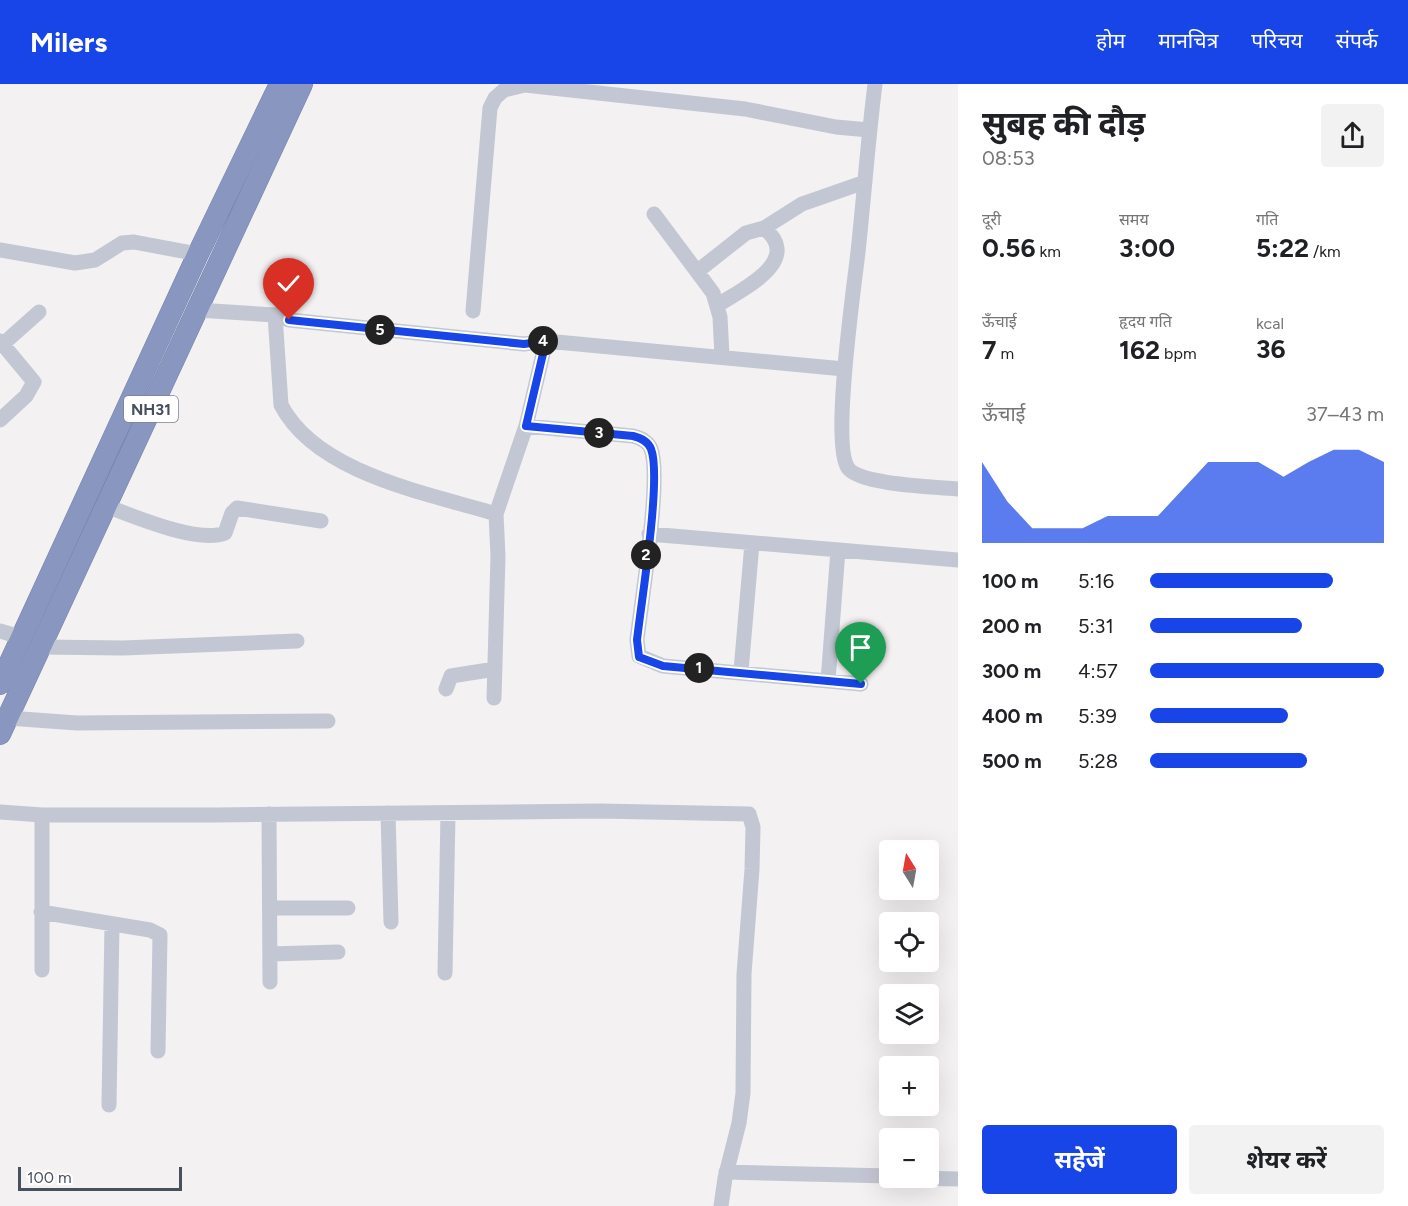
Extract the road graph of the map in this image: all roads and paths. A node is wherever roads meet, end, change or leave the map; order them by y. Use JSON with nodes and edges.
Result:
{"nodes":[{"id":1,"x":280,"y":84,"type":"edge"},
{"id":2,"x":302,"y":84,"type":"edge"},
{"id":3,"x":875,"y":84,"type":"edge"},
{"id":4,"x":869,"y":130,"type":"junction"},
{"id":5,"x":865,"y":182,"type":"junction"},
{"id":6,"x":654,"y":214,"type":"dead end"},
{"id":7,"x":764,"y":228,"type":"junction"},
{"id":8,"x":0,"y":250,"type":"edge"},
{"id":9,"x":198,"y":254,"type":"junction"},
{"id":10,"x":699,"y":270,"type":"junction"},
{"id":11,"x":718,"y":305,"type":"junction"},
{"id":12,"x":196,"y":310,"type":"junction"},
{"id":13,"x":473,"y":311,"type":"dead end"},
{"id":14,"x":39,"y":312,"type":"dead end"},
{"id":15,"x":276,"y":315,"type":"junction"},
{"id":16,"x":544,"y":341,"type":"junction"},
{"id":17,"x":1,"y":342,"type":"edge"},
{"id":18,"x":722,"y":356,"type":"junction"},
{"id":19,"x":844,"y":369,"type":"junction"},
{"id":20,"x":0,"y":420,"type":"edge"},
{"id":21,"x":526,"y":426,"type":"junction"},
{"id":22,"x":958,"y":489,"type":"edge"},
{"id":23,"x":106,"y":506,"type":"junction"},
{"id":24,"x":496,"y":514,"type":"junction"},
{"id":25,"x":321,"y":520,"type":"dead end"},
{"id":26,"x":649,"y":534,"type":"junction"},
{"id":27,"x":752,"y":543,"type":"junction"},
{"id":28,"x":838,"y":550,"type":"junction"},
{"id":29,"x":958,"y":560,"type":"edge"},
{"id":30,"x":10,"y":634,"type":"edge"},
{"id":31,"x":297,"y":641,"type":"dead end"},
{"id":32,"x":41,"y":647,"type":"junction"},
{"id":33,"x":495,"y":669,"type":"junction"},
{"id":34,"x":741,"y":671,"type":"junction"},
{"id":35,"x":828,"y":681,"type":"junction"},
{"id":36,"x":0,"y":684,"type":"edge"},
{"id":37,"x":861,"y":684,"type":"dead end"},
{"id":38,"x":446,"y":688,"type":"dead end"},
{"id":39,"x":494,"y":698,"type":"dead end"},
{"id":40,"x":328,"y":721,"type":"dead end"},
{"id":41,"x":4,"y":726,"type":"edge"},
{"id":42,"x":0,"y":812,"type":"edge"},
{"id":43,"x":388,"y":813,"type":"junction"},
{"id":44,"x":448,"y":813,"type":"junction"},
{"id":45,"x":269,"y":814,"type":"junction"},
{"id":46,"x":42,"y":815,"type":"junction"},
{"id":47,"x":270,"y":908,"type":"junction"},
{"id":48,"x":348,"y":908,"type":"dead end"},
{"id":49,"x":41,"y":912,"type":"junction"},
{"id":50,"x":391,"y":922,"type":"dead end"},
{"id":51,"x":112,"y":924,"type":"junction"},
{"id":52,"x":338,"y":952,"type":"dead end"},
{"id":53,"x":270,"y":954,"type":"junction"},
{"id":54,"x":42,"y":970,"type":"dead end"},
{"id":55,"x":445,"y":973,"type":"dead end"},
{"id":56,"x":270,"y":982,"type":"dead end"},
{"id":57,"x":158,"y":1051,"type":"dead end"},
{"id":58,"x":109,"y":1105,"type":"dead end"},
{"id":59,"x":726,"y":1172,"type":"junction"},
{"id":60,"x":879,"y":1176,"type":"edge"},
{"id":61,"x":939,"y":1179,"type":"edge"},
{"id":62,"x":958,"y":1179,"type":"edge"},
{"id":63,"x":721,"y":1206,"type":"edge"}],
"edges":[{"from":1,"to":9,"type":"highway","number":"NH31"},
{"from":2,"to":12,"type":"highway","number":"NH31"},
{"from":3,"to":4,"type":"street"},
{"from":4,"to":5,"type":"street"},
{"from":4,"to":13,"type":"street"},
{"from":5,"to":7,"type":"street"},
{"from":5,"to":19,"type":"street"},
{"from":6,"to":10,"type":"street"},
{"from":7,"to":10,"type":"street"},
{"from":7,"to":11,"type":"street"},
{"from":8,"to":9,"type":"street"},
{"from":9,"to":30,"type":"highway","number":"NH31"},
{"from":10,"to":11,"type":"street"},
{"from":11,"to":18,"type":"street"},
{"from":12,"to":15,"type":"street"},
{"from":12,"to":23,"type":"highway","number":"NH31"},
{"from":14,"to":17,"type":"street"},
{"from":15,"to":16,"type":"street"},
{"from":15,"to":24,"type":"street"},
{"from":16,"to":18,"type":"street"},
{"from":16,"to":21,"type":"street"},
{"from":17,"to":20,"type":"street"},
{"from":18,"to":19,"type":"street"},
{"from":19,"to":22,"type":"street"},
{"from":21,"to":24,"type":"street"},
{"from":21,"to":26,"type":"street"},
{"from":23,"to":25,"type":"street"},
{"from":23,"to":32,"type":"highway","number":"NH31"},
{"from":24,"to":33,"type":"street"},
{"from":26,"to":27,"type":"street"},
{"from":26,"to":34,"type":"street"},
{"from":27,"to":28,"type":"street"},
{"from":27,"to":34,"type":"street"},
{"from":28,"to":29,"type":"street"},
{"from":28,"to":35,"type":"street"},
{"from":30,"to":36,"type":"highway","number":"NH31"},
{"from":31,"to":32,"type":"street"},
{"from":32,"to":41,"type":"highway","number":"NH31"},
{"from":33,"to":38,"type":"street"},
{"from":33,"to":39,"type":"street"},
{"from":34,"to":35,"type":"street"},
{"from":35,"to":37,"type":"street"},
{"from":40,"to":41,"type":"street"},
{"from":42,"to":46,"type":"street"},
{"from":43,"to":44,"type":"street"},
{"from":43,"to":45,"type":"street"},
{"from":43,"to":50,"type":"street"},
{"from":44,"to":55,"type":"street"},
{"from":44,"to":59,"type":"street"},
{"from":45,"to":46,"type":"street"},
{"from":45,"to":47,"type":"street"},
{"from":46,"to":49,"type":"street"},
{"from":47,"to":48,"type":"street"},
{"from":47,"to":53,"type":"street"},
{"from":49,"to":51,"type":"street"},
{"from":49,"to":54,"type":"street"},
{"from":51,"to":57,"type":"street"},
{"from":51,"to":58,"type":"street"},
{"from":52,"to":53,"type":"street"},
{"from":53,"to":56,"type":"street"},
{"from":59,"to":60,"type":"street"},
{"from":59,"to":63,"type":"street"},
{"from":61,"to":62,"type":"street"}]}
